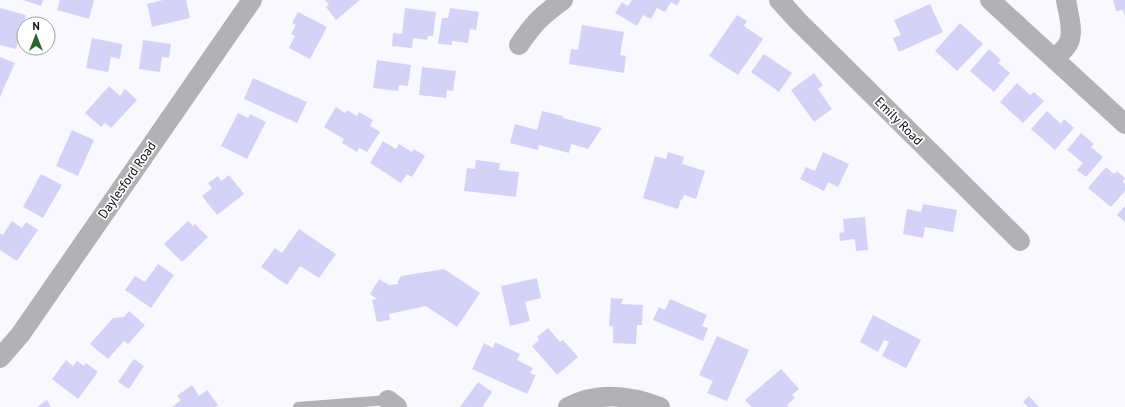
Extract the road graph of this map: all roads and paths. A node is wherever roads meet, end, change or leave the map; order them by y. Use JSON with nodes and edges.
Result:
{"nodes":[{"id":1,"x":252,"y":0,"type":"edge"},
{"id":2,"x":563,"y":0,"type":"edge"},
{"id":3,"x":779,"y":0,"type":"edge"},
{"id":4,"x":990,"y":0,"type":"edge"},
{"id":5,"x":1066,"y":0,"type":"edge"},
{"id":6,"x":519,"y":45,"type":"dead end"},
{"id":7,"x":1054,"y":59,"type":"junction"},
{"id":8,"x":1125,"y":124,"type":"edge"},
{"id":9,"x":1020,"y":241,"type":"dead end"},
{"id":10,"x":0,"y":358,"type":"edge"},
{"id":11,"x":392,"y":404,"type":"edge"},
{"id":12,"x":298,"y":407,"type":"edge"},
{"id":13,"x":568,"y":407,"type":"edge"},
{"id":14,"x":660,"y":407,"type":"edge"}],
"edges":[{"from":1,"to":10,"type":"street","name":"Daylesford Road"},
{"from":2,"to":6,"type":"street"},
{"from":3,"to":9,"type":"street","name":"Emily Road"},
{"from":4,"to":7,"type":"street"},
{"from":5,"to":7,"type":"street"},
{"from":7,"to":8,"type":"street"},
{"from":11,"to":12,"type":"lane"},
{"from":13,"to":14,"type":"street"}]}
